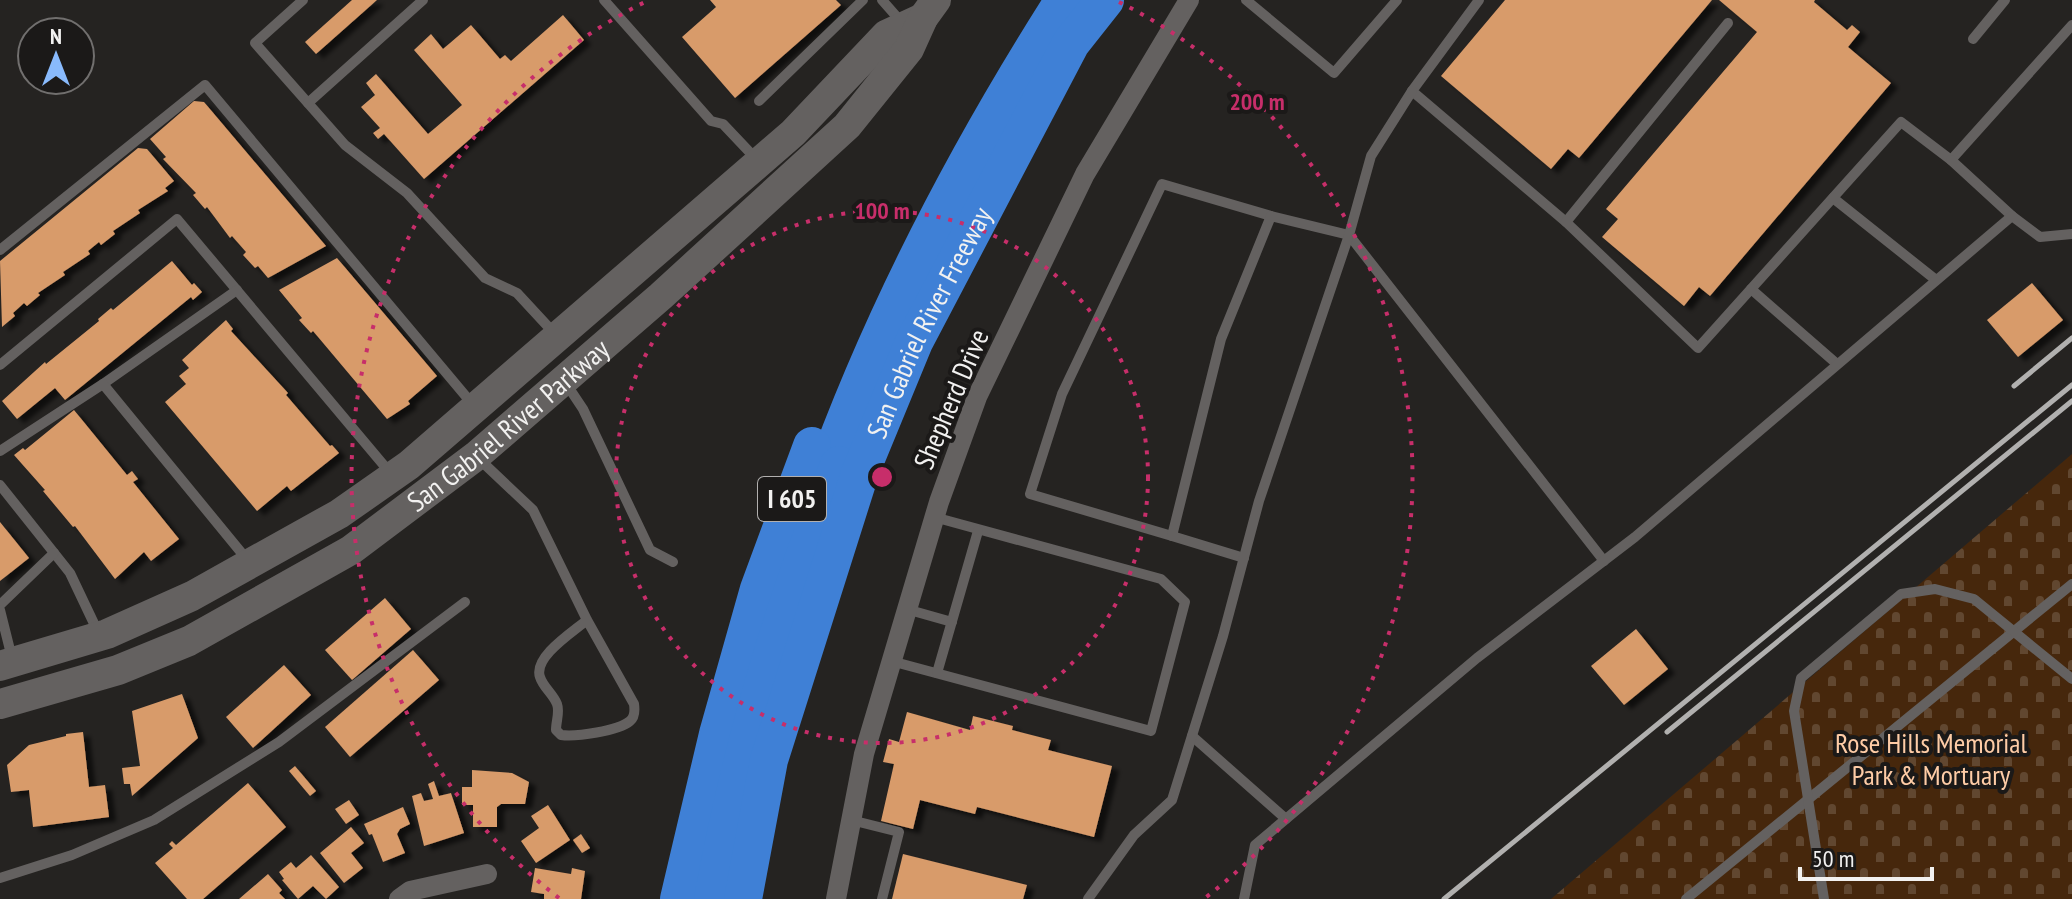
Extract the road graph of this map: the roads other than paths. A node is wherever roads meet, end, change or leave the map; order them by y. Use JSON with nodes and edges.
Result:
{"nodes":[{"id":1,"x":303,"y":0,"type":"edge"},
{"id":2,"x":423,"y":0,"type":"edge"},
{"id":3,"x":604,"y":0,"type":"edge"},
{"id":4,"x":863,"y":0,"type":"edge"},
{"id":5,"x":882,"y":0,"type":"edge"},
{"id":6,"x":1034,"y":0,"type":"edge"},
{"id":7,"x":1064,"y":0,"type":"edge"},
{"id":8,"x":1078,"y":0,"type":"edge"},
{"id":9,"x":1108,"y":0,"type":"edge"},
{"id":10,"x":1189,"y":0,"type":"edge"},
{"id":11,"x":1246,"y":0,"type":"edge"},
{"id":12,"x":1397,"y":0,"type":"edge"},
{"id":13,"x":1479,"y":0,"type":"edge"},
{"id":14,"x":2005,"y":0,"type":"edge"},
{"id":15,"x":922,"y":15,"type":"edge"},
{"id":16,"x":1728,"y":23,"type":"dead end"},
{"id":17,"x":2072,"y":25,"type":"edge"},
{"id":18,"x":1973,"y":39,"type":"dead end"},
{"id":19,"x":1412,"y":91,"type":"junction"},
{"id":20,"x":759,"y":101,"type":"dead end"},
{"id":21,"x":308,"y":103,"type":"junction"},
{"id":22,"x":1951,"y":160,"type":"junction"},
{"id":23,"x":759,"y":162,"type":"junction"},
{"id":24,"x":1833,"y":198,"type":"junction"},
{"id":25,"x":1271,"y":216,"type":"junction"},
{"id":26,"x":2012,"y":216,"type":"junction"},
{"id":27,"x":1566,"y":222,"type":"junction"},
{"id":28,"x":2072,"y":234,"type":"edge"},
{"id":29,"x":1349,"y":235,"type":"junction"},
{"id":30,"x":0,"y":250,"type":"edge"},
{"id":31,"x":1936,"y":280,"type":"junction"},
{"id":32,"x":1751,"y":289,"type":"junction"},
{"id":33,"x":237,"y":290,"type":"junction"},
{"id":34,"x":558,"y":338,"type":"junction"},
{"id":35,"x":1837,"y":364,"type":"junction"},
{"id":36,"x":0,"y":365,"type":"edge"},
{"id":37,"x":564,"y":380,"type":"junction"},
{"id":38,"x":103,"y":384,"type":"junction"},
{"id":39,"x":476,"y":408,"type":"junction"},
{"id":40,"x":0,"y":451,"type":"edge"},
{"id":41,"x":476,"y":456,"type":"junction"},
{"id":42,"x":393,"y":476,"type":"junction"},
{"id":43,"x":0,"y":485,"type":"edge"},
{"id":44,"x":934,"y":517,"type":"junction"},
{"id":45,"x":978,"y":531,"type":"junction"},
{"id":46,"x":1172,"y":536,"type":"junction"},
{"id":47,"x":54,"y":553,"type":"junction"},
{"id":48,"x":1244,"y":558,"type":"junction"},
{"id":49,"x":1604,"y":561,"type":"junction"},
{"id":50,"x":673,"y":562,"type":"dead end"},
{"id":51,"x":251,"y":564,"type":"junction"},
{"id":52,"x":2072,"y":584,"type":"edge"},
{"id":53,"x":465,"y":602,"type":"dead end"},
{"id":54,"x":0,"y":607,"type":"edge"},
{"id":55,"x":906,"y":609,"type":"junction"},
{"id":56,"x":587,"y":620,"type":"junction"},
{"id":57,"x":952,"y":622,"type":"junction"},
{"id":58,"x":2013,"y":632,"type":"junction"},
{"id":59,"x":99,"y":636,"type":"junction"},
{"id":60,"x":891,"y":661,"type":"junction"},
{"id":61,"x":7,"y":664,"type":"edge"},
{"id":62,"x":937,"y":673,"type":"junction"},
{"id":63,"x":2072,"y":679,"type":"edge"},
{"id":64,"x":0,"y":704,"type":"edge"},
{"id":65,"x":1192,"y":736,"type":"junction"},
{"id":66,"x":1809,"y":799,"type":"junction"},
{"id":67,"x":1286,"y":819,"type":"junction"},
{"id":68,"x":851,"y":820,"type":"junction"},
{"id":69,"x":487,"y":874,"type":"dead end"},
{"id":70,"x":0,"y":878,"type":"edge"},
{"id":71,"x":399,"y":899,"type":"edge"},
{"id":72,"x":679,"y":899,"type":"edge"},
{"id":73,"x":701,"y":899,"type":"edge"},
{"id":74,"x":713,"y":899,"type":"edge"},
{"id":75,"x":743,"y":899,"type":"edge"},
{"id":76,"x":836,"y":899,"type":"edge"},
{"id":77,"x":882,"y":899,"type":"edge"},
{"id":78,"x":1088,"y":899,"type":"edge"},
{"id":79,"x":1244,"y":899,"type":"edge"},
{"id":80,"x":1686,"y":899,"type":"edge"},
{"id":81,"x":1824,"y":899,"type":"edge"}],
"edges":[{"from":1,"to":21,"type":"lane"},
{"from":2,"to":21,"type":"lane"},
{"from":3,"to":23,"type":"lane"},
{"from":4,"to":20,"type":"lane"},
{"from":5,"to":15,"type":"lane"},
{"from":6,"to":72,"type":"highway","name":"San Gabriel River Freeway","number":"I 605"},
{"from":7,"to":73,"type":"highway"},
{"from":8,"to":74,"type":"highway"},
{"from":9,"to":75,"type":"highway","name":"San Gabriel River Freeway","number":"I 605"},
{"from":10,"to":44,"type":"street","name":"Shepherd Drive"},
{"from":11,"to":12,"type":"lane"},
{"from":13,"to":19,"type":"lane"},
{"from":14,"to":18,"type":"lane"},
{"from":15,"to":23,"type":"main road","name":"San Gabriel River Parkway"},
{"from":15,"to":37,"type":"main road","name":"San Gabriel River Parkway"},
{"from":16,"to":27,"type":"lane"},
{"from":17,"to":22,"type":"lane"},
{"from":19,"to":27,"type":"lane"},
{"from":19,"to":29,"type":"lane"},
{"from":21,"to":34,"type":"lane"},
{"from":22,"to":24,"type":"lane"},
{"from":22,"to":26,"type":"lane"},
{"from":23,"to":34,"type":"main road","name":"San Gabriel River Parkway"},
{"from":24,"to":31,"type":"lane"},
{"from":24,"to":32,"type":"lane"},
{"from":25,"to":29,"type":"lane"},
{"from":25,"to":46,"type":"lane"},
{"from":25,"to":46,"type":"lane"},
{"from":26,"to":28,"type":"lane"},
{"from":26,"to":31,"type":"lane"},
{"from":27,"to":32,"type":"lane"},
{"from":29,"to":48,"type":"lane"},
{"from":29,"to":49,"type":"lane"},
{"from":30,"to":39,"type":"lane"},
{"from":31,"to":35,"type":"lane"},
{"from":32,"to":35,"type":"lane"},
{"from":33,"to":36,"type":"lane"},
{"from":33,"to":38,"type":"lane"},
{"from":33,"to":42,"type":"lane"},
{"from":34,"to":39,"type":"main road","name":"San Gabriel River Parkway"},
{"from":35,"to":49,"type":"lane"},
{"from":37,"to":41,"type":"main road","name":"San Gabriel River Parkway"},
{"from":37,"to":50,"type":"lane"},
{"from":38,"to":40,"type":"lane"},
{"from":38,"to":51,"type":"lane"},
{"from":39,"to":42,"type":"main road","name":"San Gabriel River Parkway"},
{"from":41,"to":56,"type":"lane"},
{"from":41,"to":64,"type":"main road","name":"San Gabriel River Parkway"},
{"from":42,"to":51,"type":"main road","name":"San Gabriel River Parkway"},
{"from":43,"to":47,"type":"lane"},
{"from":44,"to":45,"type":"lane"},
{"from":44,"to":55,"type":"street","name":"Shepherd Drive"},
{"from":45,"to":57,"type":"lane"},
{"from":45,"to":62,"type":"lane"},
{"from":46,"to":48,"type":"lane"},
{"from":47,"to":54,"type":"lane"},
{"from":47,"to":59,"type":"lane"},
{"from":48,"to":65,"type":"lane"},
{"from":49,"to":67,"type":"lane"},
{"from":51,"to":59,"type":"main road","name":"San Gabriel River Parkway"},
{"from":52,"to":58,"type":"lane"},
{"from":53,"to":70,"type":"lane"},
{"from":54,"to":61,"type":"lane"},
{"from":55,"to":57,"type":"lane"},
{"from":55,"to":60,"type":"street","name":"Shepherd Drive"},
{"from":56,"to":56,"type":"lane"},
{"from":57,"to":62,"type":"lane"},
{"from":58,"to":63,"type":"lane"},
{"from":58,"to":66,"type":"lane"},
{"from":58,"to":66,"type":"lane"},
{"from":59,"to":61,"type":"main road","name":"San Gabriel River Parkway"},
{"from":60,"to":62,"type":"lane"},
{"from":60,"to":68,"type":"street","name":"Shepherd Drive"},
{"from":65,"to":67,"type":"lane"},
{"from":65,"to":78,"type":"lane"},
{"from":66,"to":80,"type":"lane"},
{"from":66,"to":81,"type":"lane"},
{"from":67,"to":79,"type":"lane"},
{"from":68,"to":76,"type":"street","name":"Shepherd Drive"},
{"from":68,"to":77,"type":"lane"},
{"from":69,"to":71,"type":"street"}]}
